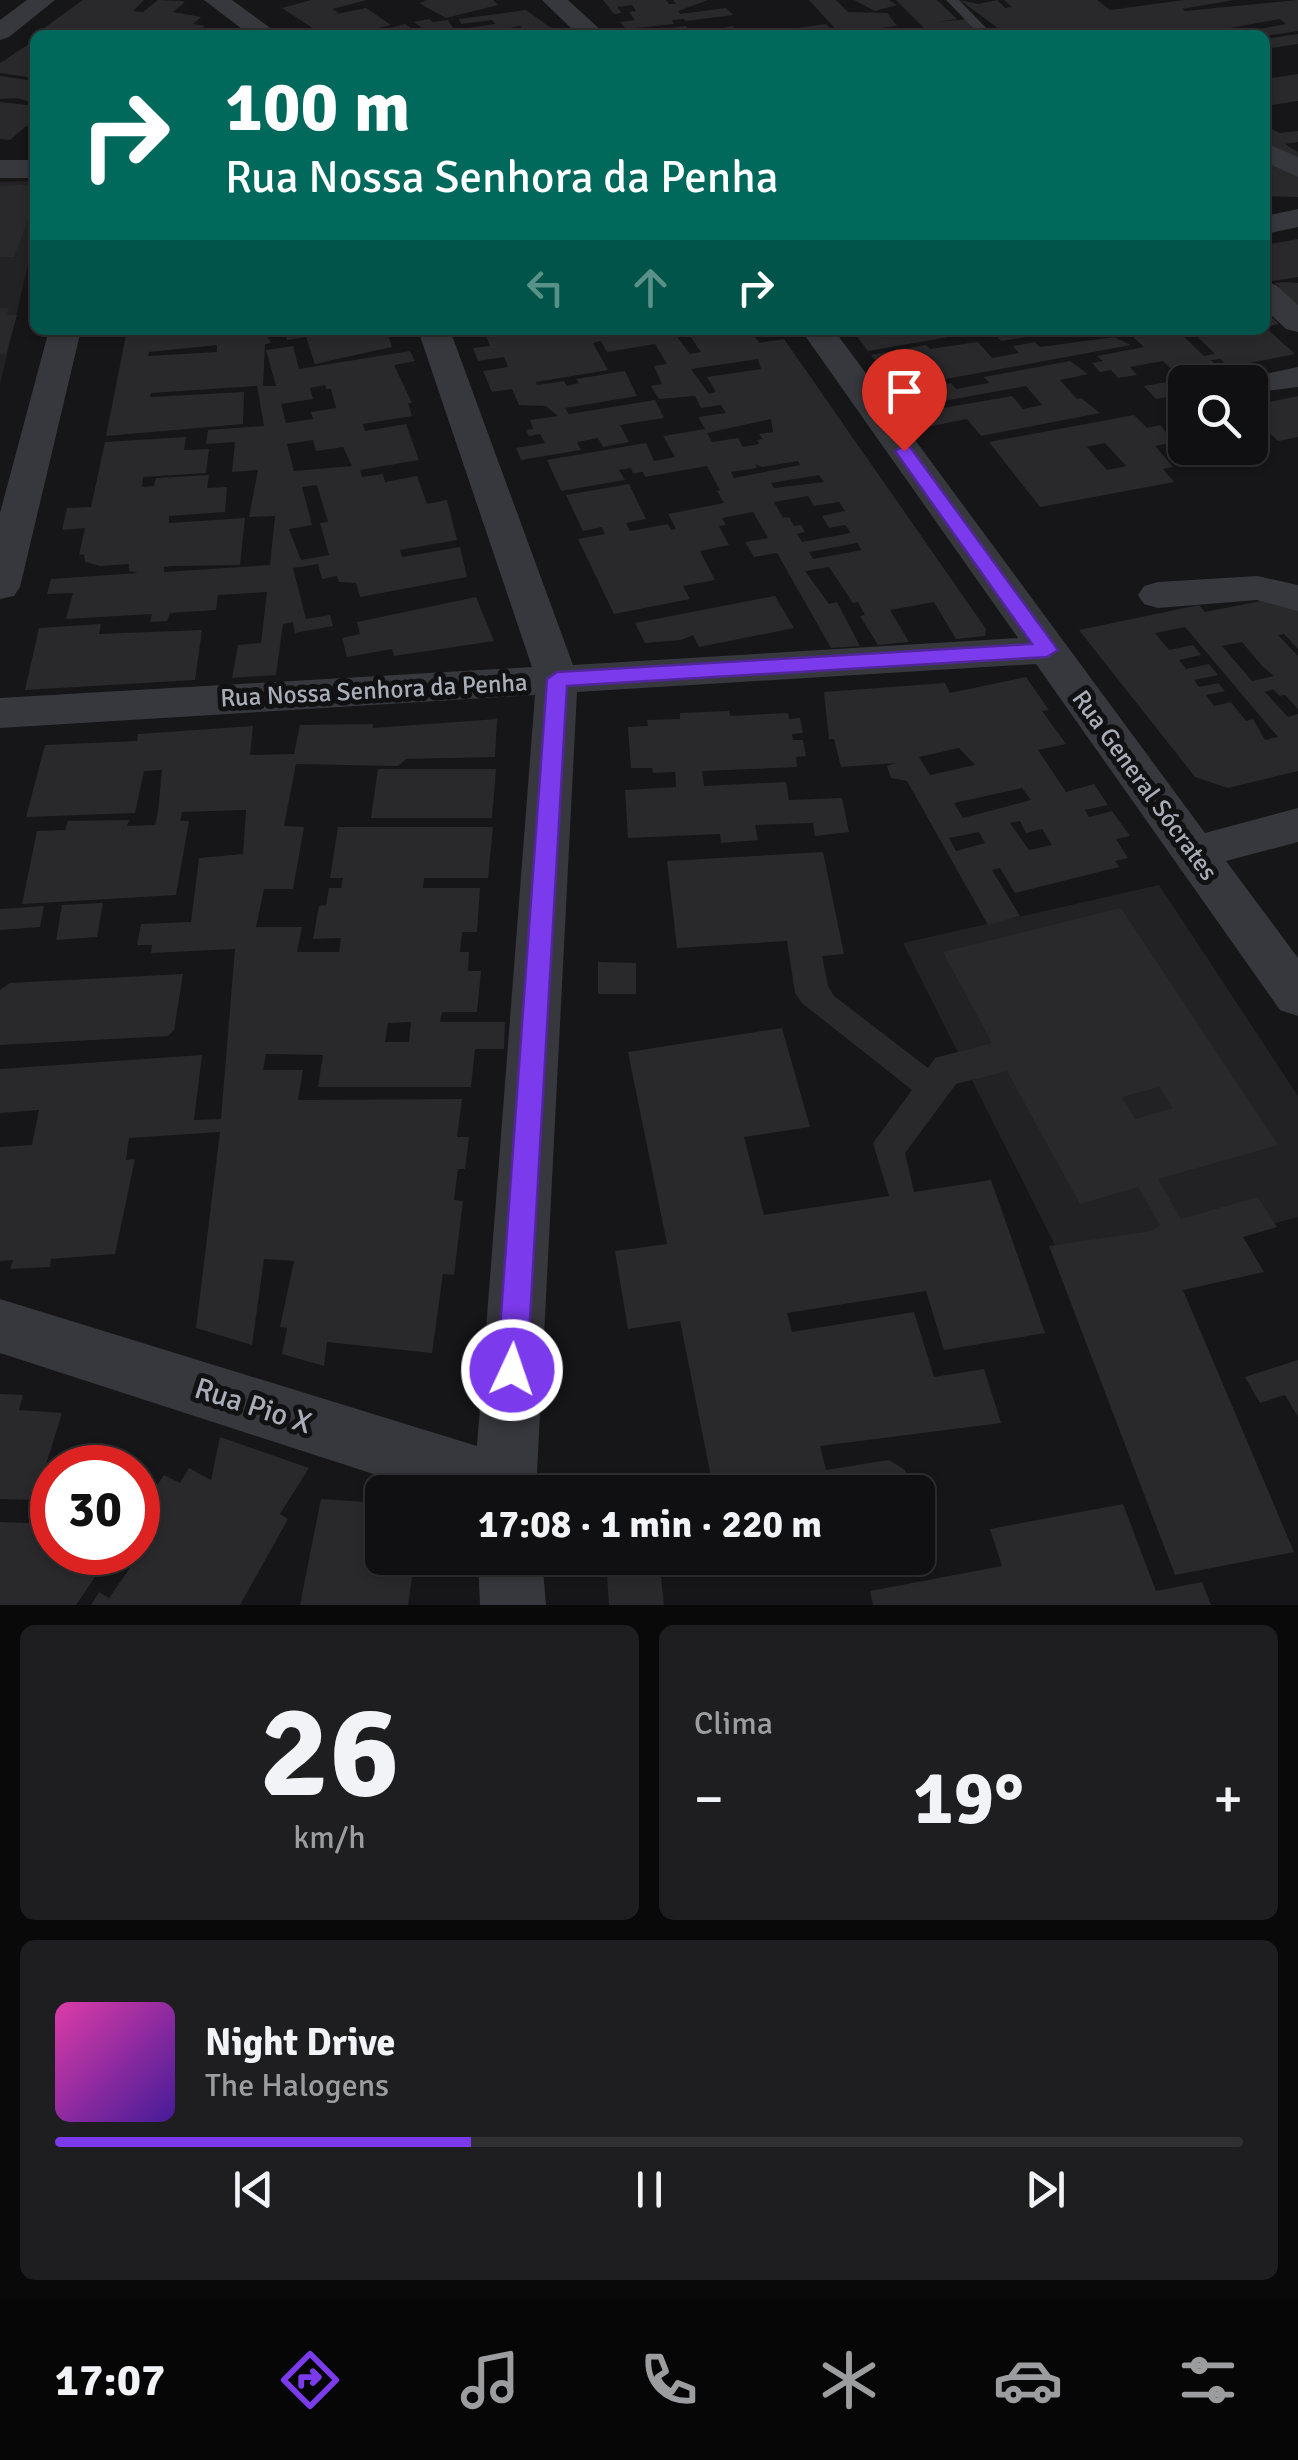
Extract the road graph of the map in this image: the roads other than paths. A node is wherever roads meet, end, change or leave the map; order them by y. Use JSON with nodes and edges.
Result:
{"nodes":[{"id":1,"x":43,"y":0,"type":"edge"},
{"id":2,"x":216,"y":0,"type":"edge"},
{"id":3,"x":554,"y":0,"type":"edge"},
{"id":4,"x":952,"y":0,"type":"edge"},
{"id":5,"x":260,"y":30,"type":"edge"},
{"id":6,"x":587,"y":30,"type":"edge"},
{"id":7,"x":983,"y":30,"type":"edge"},
{"id":8,"x":0,"y":32,"type":"edge"},
{"id":9,"x":1270,"y":154,"type":"edge"},
{"id":10,"x":1298,"y":168,"type":"edge"},
{"id":11,"x":0,"y":169,"type":"edge"},
{"id":12,"x":30,"y":169,"type":"edge"},
{"id":13,"x":1298,"y":218,"type":"edge"},
{"id":14,"x":1270,"y":224,"type":"edge"},
{"id":15,"x":1270,"y":297,"type":"edge"},
{"id":16,"x":1298,"y":322,"type":"edge"},
{"id":17,"x":63,"y":335,"type":"edge"},
{"id":18,"x":436,"y":335,"type":"edge"},
{"id":19,"x":820,"y":335,"type":"edge"},
{"id":20,"x":1298,"y":377,"type":"edge"},
{"id":21,"x":1268,"y":383,"type":"edge"},
{"id":22,"x":0,"y":587,"type":"edge"},
{"id":23,"x":1158,"y":595,"type":"dead end"},
{"id":24,"x":1298,"y":598,"type":"edge"},
{"id":25,"x":1047,"y":650,"type":"junction"},
{"id":26,"x":557,"y":679,"type":"junction"},
{"id":27,"x":0,"y":712,"type":"edge"},
{"id":28,"x":1298,"y":825,"type":"edge"},
{"id":29,"x":1194,"y":853,"type":"junction"},
{"id":30,"x":1298,"y":996,"type":"edge"},
{"id":31,"x":0,"y":1326,"type":"edge"},
{"id":32,"x":462,"y":1475,"type":"edge"},
{"id":33,"x":506,"y":1475,"type":"edge"},
{"id":34,"x":511,"y":1575,"type":"edge"},
{"id":35,"x":513,"y":1605,"type":"edge"}],
"edges":[{"from":1,"to":8,"type":"street"},
{"from":2,"to":5,"type":"street"},
{"from":3,"to":6,"type":"street"},
{"from":4,"to":7,"type":"lane"},
{"from":9,"to":10,"type":"street"},
{"from":11,"to":12,"type":"street"},
{"from":13,"to":14,"type":"street"},
{"from":15,"to":16,"type":"street"},
{"from":17,"to":22,"type":"street"},
{"from":18,"to":26,"type":"street"},
{"from":19,"to":25,"type":"street","name":"Rua General Sócrates"},
{"from":20,"to":21,"type":"street"},
{"from":23,"to":24,"type":"street"},
{"from":25,"to":26,"type":"street","name":"Rua Nossa Senhora da Penha"},
{"from":25,"to":29,"type":"street","name":"Rua General Sócrates"},
{"from":26,"to":27,"type":"street","name":"Rua Nossa Senhora da Penha"},
{"from":26,"to":33,"type":"street"},
{"from":28,"to":29,"type":"street"},
{"from":29,"to":30,"type":"street","name":"Rua General Sócrates"},
{"from":31,"to":32,"type":"street","name":"Rua Pio X"},
{"from":34,"to":35,"type":"street"}]}
